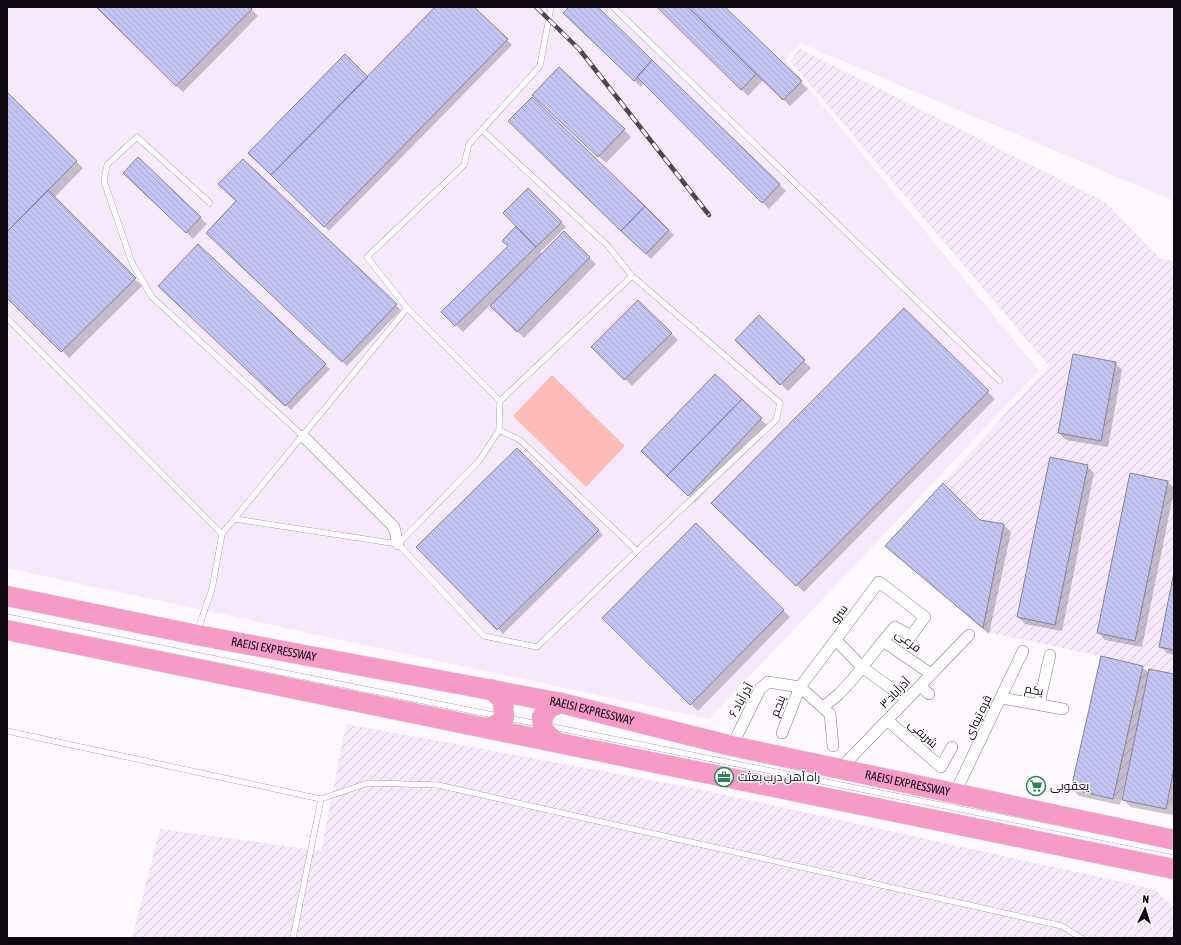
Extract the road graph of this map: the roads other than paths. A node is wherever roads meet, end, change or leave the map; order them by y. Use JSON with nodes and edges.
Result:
{"nodes":[{"id":1,"x":551,"y":7,"type":"edge"},
{"id":2,"x":614,"y":7,"type":"edge"},
{"id":3,"x":482,"y":130,"type":"junction"},
{"id":4,"x":210,"y":203,"type":"dead end"},
{"id":5,"x":632,"y":276,"type":"junction"},
{"id":6,"x":407,"y":308,"type":"junction"},
{"id":7,"x":7,"y":318,"type":"edge"},
{"id":8,"x":1000,"y":381,"type":"dead end"},
{"id":9,"x":500,"y":401,"type":"junction"},
{"id":10,"x":499,"y":430,"type":"junction"},
{"id":11,"x":303,"y":436,"type":"junction"},
{"id":12,"x":235,"y":519,"type":"junction"},
{"id":13,"x":222,"y":534,"type":"junction"},
{"id":14,"x":398,"y":544,"type":"junction"},
{"id":15,"x":637,"y":551,"type":"junction"},
{"id":16,"x":879,"y":582,"type":"joint"},
{"id":17,"x":7,"y":596,"type":"edge"},
{"id":18,"x":7,"y":617,"type":"edge"},
{"id":19,"x":7,"y":630,"type":"edge"},
{"id":20,"x":197,"y":635,"type":"junction"},
{"id":21,"x":969,"y":635,"type":"dead end"},
{"id":22,"x":836,"y":640,"type":"junction"},
{"id":23,"x":883,"y":641,"type":"junction"},
{"id":24,"x":1024,"y":651,"type":"dead end"},
{"id":25,"x":1050,"y":655,"type":"dead end"},
{"id":26,"x":862,"y":667,"type":"junction"},
{"id":27,"x":931,"y":674,"type":"junction"},
{"id":28,"x":920,"y":686,"type":"junction"},
{"id":29,"x":800,"y":687,"type":"junction"},
{"id":30,"x":491,"y":690,"type":"junction"},
{"id":31,"x":929,"y":694,"type":"dead end"},
{"id":32,"x":1001,"y":698,"type":"junction"},
{"id":33,"x":906,"y":700,"type":"junction"},
{"id":34,"x":561,"y":702,"type":"junction"},
{"id":35,"x":1039,"y":704,"type":"junction"},
{"id":36,"x":823,"y":708,"type":"junction"},
{"id":37,"x":1063,"y":709,"type":"dead end"},
{"id":38,"x":887,"y":720,"type":"junction"},
{"id":39,"x":490,"y":728,"type":"junction"},
{"id":40,"x":7,"y":731,"type":"edge"},
{"id":41,"x":782,"y":733,"type":"dead end"},
{"id":42,"x":556,"y":742,"type":"junction"},
{"id":43,"x":732,"y":746,"type":"junction"},
{"id":44,"x":833,"y":746,"type":"dead end"},
{"id":45,"x":952,"y":747,"type":"dead end"},
{"id":46,"x":840,"y":769,"type":"junction"},
{"id":47,"x":955,"y":793,"type":"junction"},
{"id":48,"x":321,"y":799,"type":"junction"},
{"id":49,"x":1174,"y":840,"type":"edge"},
{"id":50,"x":1174,"y":852,"type":"edge"},
{"id":51,"x":1174,"y":870,"type":"edge"},
{"id":52,"x":293,"y":938,"type":"edge"},
{"id":53,"x":1081,"y":938,"type":"edge"}],
"edges":[{"from":1,"to":3,"type":"lane"},
{"from":2,"to":8,"type":"lane"},
{"from":3,"to":5,"type":"lane"},
{"from":3,"to":6,"type":"lane"},
{"from":4,"to":11,"type":"lane"},
{"from":5,"to":9,"type":"lane"},
{"from":5,"to":15,"type":"lane"},
{"from":6,"to":9,"type":"lane"},
{"from":6,"to":11,"type":"lane"},
{"from":7,"to":13,"type":"lane"},
{"from":9,"to":10,"type":"lane"},
{"from":10,"to":14,"type":"lane"},
{"from":10,"to":15,"type":"lane"},
{"from":11,"to":12,"type":"lane"},
{"from":11,"to":14,"type":"street"},
{"from":12,"to":13,"type":"lane"},
{"from":12,"to":14,"type":"lane"},
{"from":13,"to":20,"type":"lane"},
{"from":14,"to":15,"type":"lane"},
{"from":16,"to":22,"type":"street","name":"سرو"},
{"from":16,"to":23,"type":"street","name":"فرعی"},
{"from":17,"to":20,"type":"highway","name":"RAEISI EXPRESSWAY"},
{"from":18,"to":50,"type":"lane"},
{"from":19,"to":39,"type":"highway"},
{"from":20,"to":30,"type":"highway","name":"RAEISI EXPRESSWAY"},
{"from":21,"to":27,"type":"street","name":"۳ آذرآباد"},
{"from":22,"to":26,"type":"street"},
{"from":22,"to":29,"type":"street","name":"سرو"},
{"from":23,"to":26,"type":"street"},
{"from":23,"to":27,"type":"street","name":"فرعی"},
{"from":24,"to":32,"type":"street","name":"قره تپه‌ای"},
{"from":25,"to":35,"type":"street"},
{"from":26,"to":33,"type":"street"},
{"from":26,"to":36,"type":"street"},
{"from":27,"to":28,"type":"street","name":"۳ آذرآباد"},
{"from":28,"to":31,"type":"street"},
{"from":28,"to":33,"type":"street","name":"۳ آذرآباد"},
{"from":29,"to":36,"type":"street"},
{"from":29,"to":41,"type":"street","name":"پنجم"},
{"from":29,"to":43,"type":"street","name":"آذر آباد ۶"},
{"from":30,"to":34,"type":"highway","name":"RAEISI EXPRESSWAY"},
{"from":30,"to":39,"type":"highway"},
{"from":32,"to":35,"type":"street","name":"یکم"},
{"from":32,"to":47,"type":"street","name":"قره تپه‌ای"},
{"from":33,"to":38,"type":"street","name":"۳ آذرآباد"},
{"from":34,"to":42,"type":"highway"},
{"from":34,"to":43,"type":"highway","name":"RAEISI EXPRESSWAY"},
{"from":35,"to":37,"type":"street","name":"یکم"},
{"from":36,"to":44,"type":"street"},
{"from":38,"to":45,"type":"street","name":"شریفی"},
{"from":38,"to":46,"type":"street","name":"۳ آذرآباد"},
{"from":39,"to":42,"type":"highway"},
{"from":40,"to":48,"type":"lane"},
{"from":42,"to":51,"type":"highway"},
{"from":43,"to":46,"type":"highway","name":"RAEISI EXPRESSWAY"},
{"from":46,"to":47,"type":"highway","name":"RAEISI EXPRESSWAY"},
{"from":47,"to":49,"type":"highway","name":"RAEISI EXPRESSWAY"},
{"from":48,"to":52,"type":"lane"},
{"from":48,"to":53,"type":"lane"}]}
